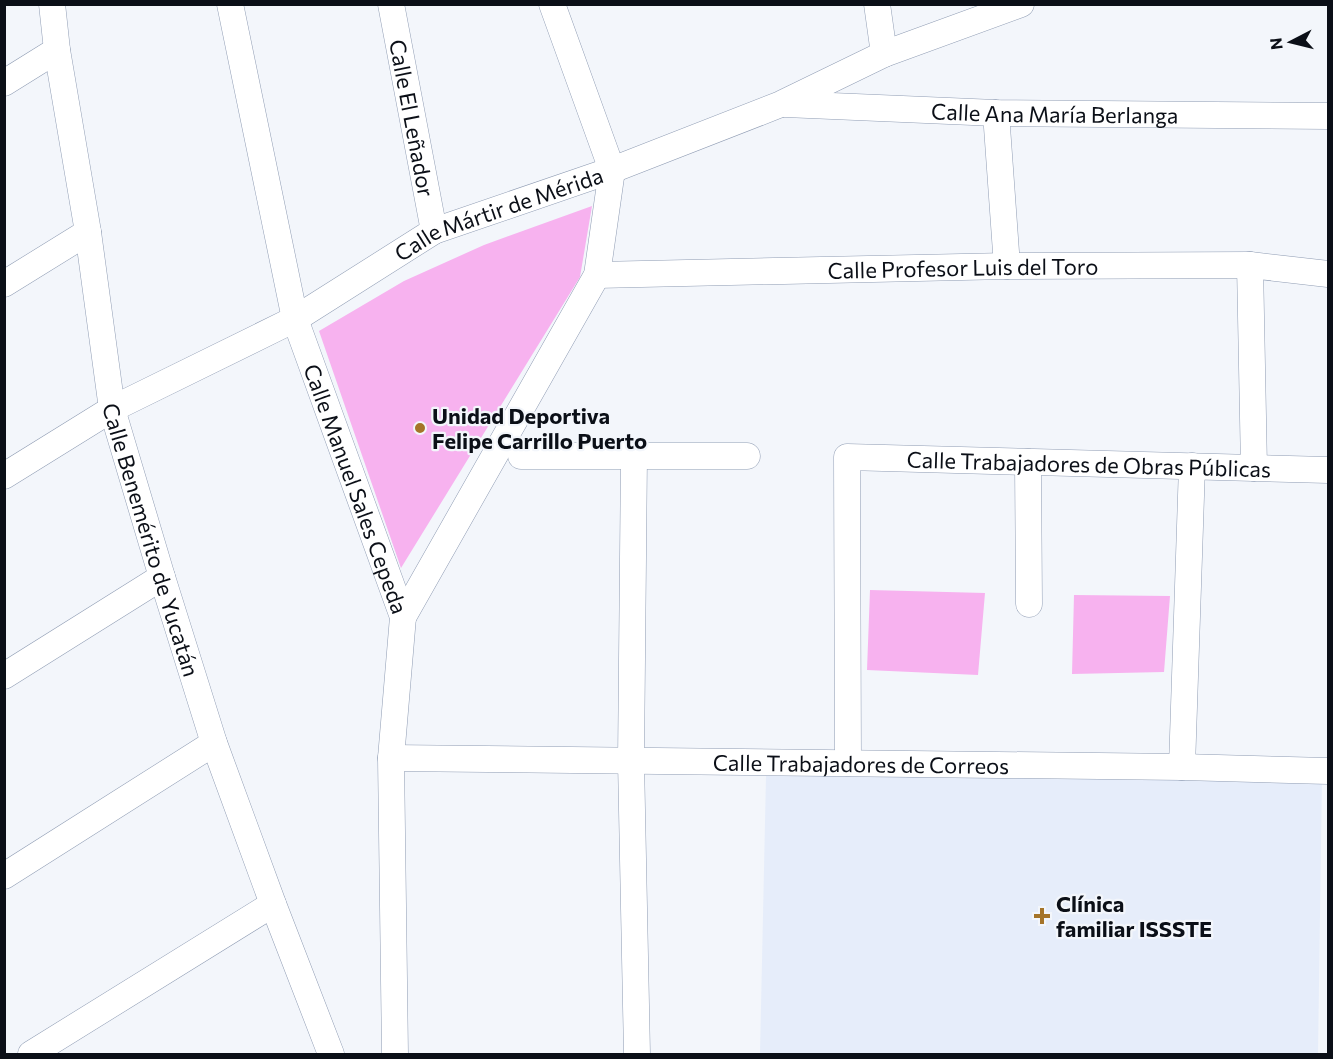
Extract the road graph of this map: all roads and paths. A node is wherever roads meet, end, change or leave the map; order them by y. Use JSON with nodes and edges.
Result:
{"nodes":[{"id":1,"x":230,"y":4,"type":"edge"},
{"id":2,"x":391,"y":4,"type":"edge"},
{"id":3,"x":552,"y":4,"type":"edge"},
{"id":4,"x":877,"y":4,"type":"edge"},
{"id":5,"x":1021,"y":4,"type":"edge"},
{"id":6,"x":52,"y":5,"type":"edge"},
{"id":7,"x":57,"y":50,"type":"junction"},
{"id":8,"x":884,"y":54,"type":"junction"},
{"id":9,"x":4,"y":83,"type":"edge"},
{"id":10,"x":782,"y":104,"type":"junction"},
{"id":11,"x":996,"y":113,"type":"junction"},
{"id":12,"x":1329,"y":116,"type":"edge"},
{"id":13,"x":612,"y":170,"type":"junction"},
{"id":14,"x":434,"y":231,"type":"junction"},
{"id":15,"x":88,"y":232,"type":"junction"},
{"id":16,"x":1007,"y":266,"type":"junction"},
{"id":17,"x":1250,"y":266,"type":"junction"},
{"id":18,"x":1329,"y":274,"type":"edge"},
{"id":19,"x":597,"y":275,"type":"junction"},
{"id":20,"x":4,"y":284,"type":"edge"},
{"id":21,"x":295,"y":319,"type":"junction"},
{"id":22,"x":112,"y":409,"type":"junction"},
{"id":23,"x":521,"y":456,"type":"dead end"},
{"id":24,"x":634,"y":456,"type":"junction"},
{"id":25,"x":747,"y":456,"type":"dead end"},
{"id":26,"x":1028,"y":462,"type":"junction"},
{"id":27,"x":1192,"y":466,"type":"junction"},
{"id":28,"x":1254,"y":468,"type":"junction"},
{"id":29,"x":1329,"y":470,"type":"edge"},
{"id":30,"x":4,"y":476,"type":"edge"},
{"id":31,"x":162,"y":578,"type":"junction"},
{"id":32,"x":1029,"y":604,"type":"dead end"},
{"id":33,"x":403,"y":617,"type":"junction"},
{"id":34,"x":4,"y":676,"type":"edge"},
{"id":35,"x":214,"y":743,"type":"junction"},
{"id":36,"x":391,"y":758,"type":"junction"},
{"id":37,"x":631,"y":761,"type":"junction"},
{"id":38,"x":848,"y":764,"type":"junction"},
{"id":39,"x":1182,"y":767,"type":"junction"},
{"id":40,"x":1329,"y":771,"type":"edge"},
{"id":41,"x":4,"y":876,"type":"edge"},
{"id":42,"x":273,"y":904,"type":"junction"},
{"id":43,"x":32,"y":1054,"type":"edge"},
{"id":44,"x":331,"y":1054,"type":"edge"},
{"id":45,"x":395,"y":1054,"type":"edge"},
{"id":46,"x":637,"y":1054,"type":"edge"}],
"edges":[{"from":1,"to":21,"type":"street","name":"Calle Manuel Sales Cepeda"},
{"from":2,"to":14,"type":"street","name":"Calle El Leñador"},
{"from":3,"to":13,"type":"street"},
{"from":4,"to":8,"type":"street"},
{"from":5,"to":8,"type":"street","name":"Calle Mártir de Mérida"},
{"from":6,"to":7,"type":"street","name":"Calle Benemérito de Yucatán"},
{"from":7,"to":9,"type":"street"},
{"from":7,"to":15,"type":"street","name":"Calle Benemérito de Yucatán"},
{"from":8,"to":10,"type":"street","name":"Calle Mártir de Mérida"},
{"from":10,"to":11,"type":"street","name":"Calle Ana María Berlanga"},
{"from":10,"to":13,"type":"street","name":"Calle Mártir de Mérida"},
{"from":11,"to":12,"type":"street","name":"Calle Ana María Berlanga"},
{"from":11,"to":16,"type":"street"},
{"from":13,"to":14,"type":"street","name":"Calle Mártir de Mérida"},
{"from":13,"to":19,"type":"street"},
{"from":14,"to":21,"type":"street","name":"Calle Mártir de Mérida"},
{"from":15,"to":20,"type":"street"},
{"from":15,"to":22,"type":"street","name":"Calle Benemérito de Yucatán"},
{"from":16,"to":17,"type":"street","name":"Calle Profesor Luis del Toro"},
{"from":16,"to":19,"type":"street","name":"Calle Profesor Luis del Toro"},
{"from":17,"to":18,"type":"street","name":"Calle Profesor Luis del Toro"},
{"from":17,"to":28,"type":"street"},
{"from":19,"to":33,"type":"street"},
{"from":21,"to":22,"type":"street","name":"Calle Mártir de Mérida"},
{"from":21,"to":33,"type":"street","name":"Calle Manuel Sales Cepeda"},
{"from":22,"to":30,"type":"street","name":"Calle Mártir de Mérida"},
{"from":22,"to":31,"type":"street","name":"Calle Benemérito de Yucatán"},
{"from":23,"to":24,"type":"street"},
{"from":24,"to":25,"type":"street"},
{"from":24,"to":37,"type":"street"},
{"from":26,"to":27,"type":"street","name":"Calle Trabajadores de Obras Públicas"},
{"from":26,"to":32,"type":"street"},
{"from":26,"to":38,"type":"street","name":"Calle Trabajadores de Obras Públicas"},
{"from":27,"to":28,"type":"street","name":"Calle Trabajadores de Obras Públicas"},
{"from":27,"to":39,"type":"street"},
{"from":28,"to":29,"type":"street","name":"Calle Trabajadores de Obras Públicas"},
{"from":31,"to":34,"type":"street"},
{"from":31,"to":35,"type":"street","name":"Calle Benemérito de Yucatán"},
{"from":33,"to":36,"type":"street","name":"Calle Manuel Sales Cepeda"},
{"from":35,"to":41,"type":"street"},
{"from":35,"to":42,"type":"street","name":"Calle Benemérito de Yucatán"},
{"from":36,"to":37,"type":"street","name":"Calle Trabajadores de Correos"},
{"from":36,"to":45,"type":"street","name":"Calle Manuel Sales Cepeda"},
{"from":37,"to":38,"type":"street","name":"Calle Trabajadores de Correos"},
{"from":37,"to":46,"type":"street"},
{"from":38,"to":39,"type":"street","name":"Calle Trabajadores de Correos"},
{"from":39,"to":40,"type":"street","name":"Calle Trabajadores de Correos"},
{"from":42,"to":43,"type":"street"},
{"from":42,"to":44,"type":"street","name":"Calle Benemérito de Yucatán"}]}
